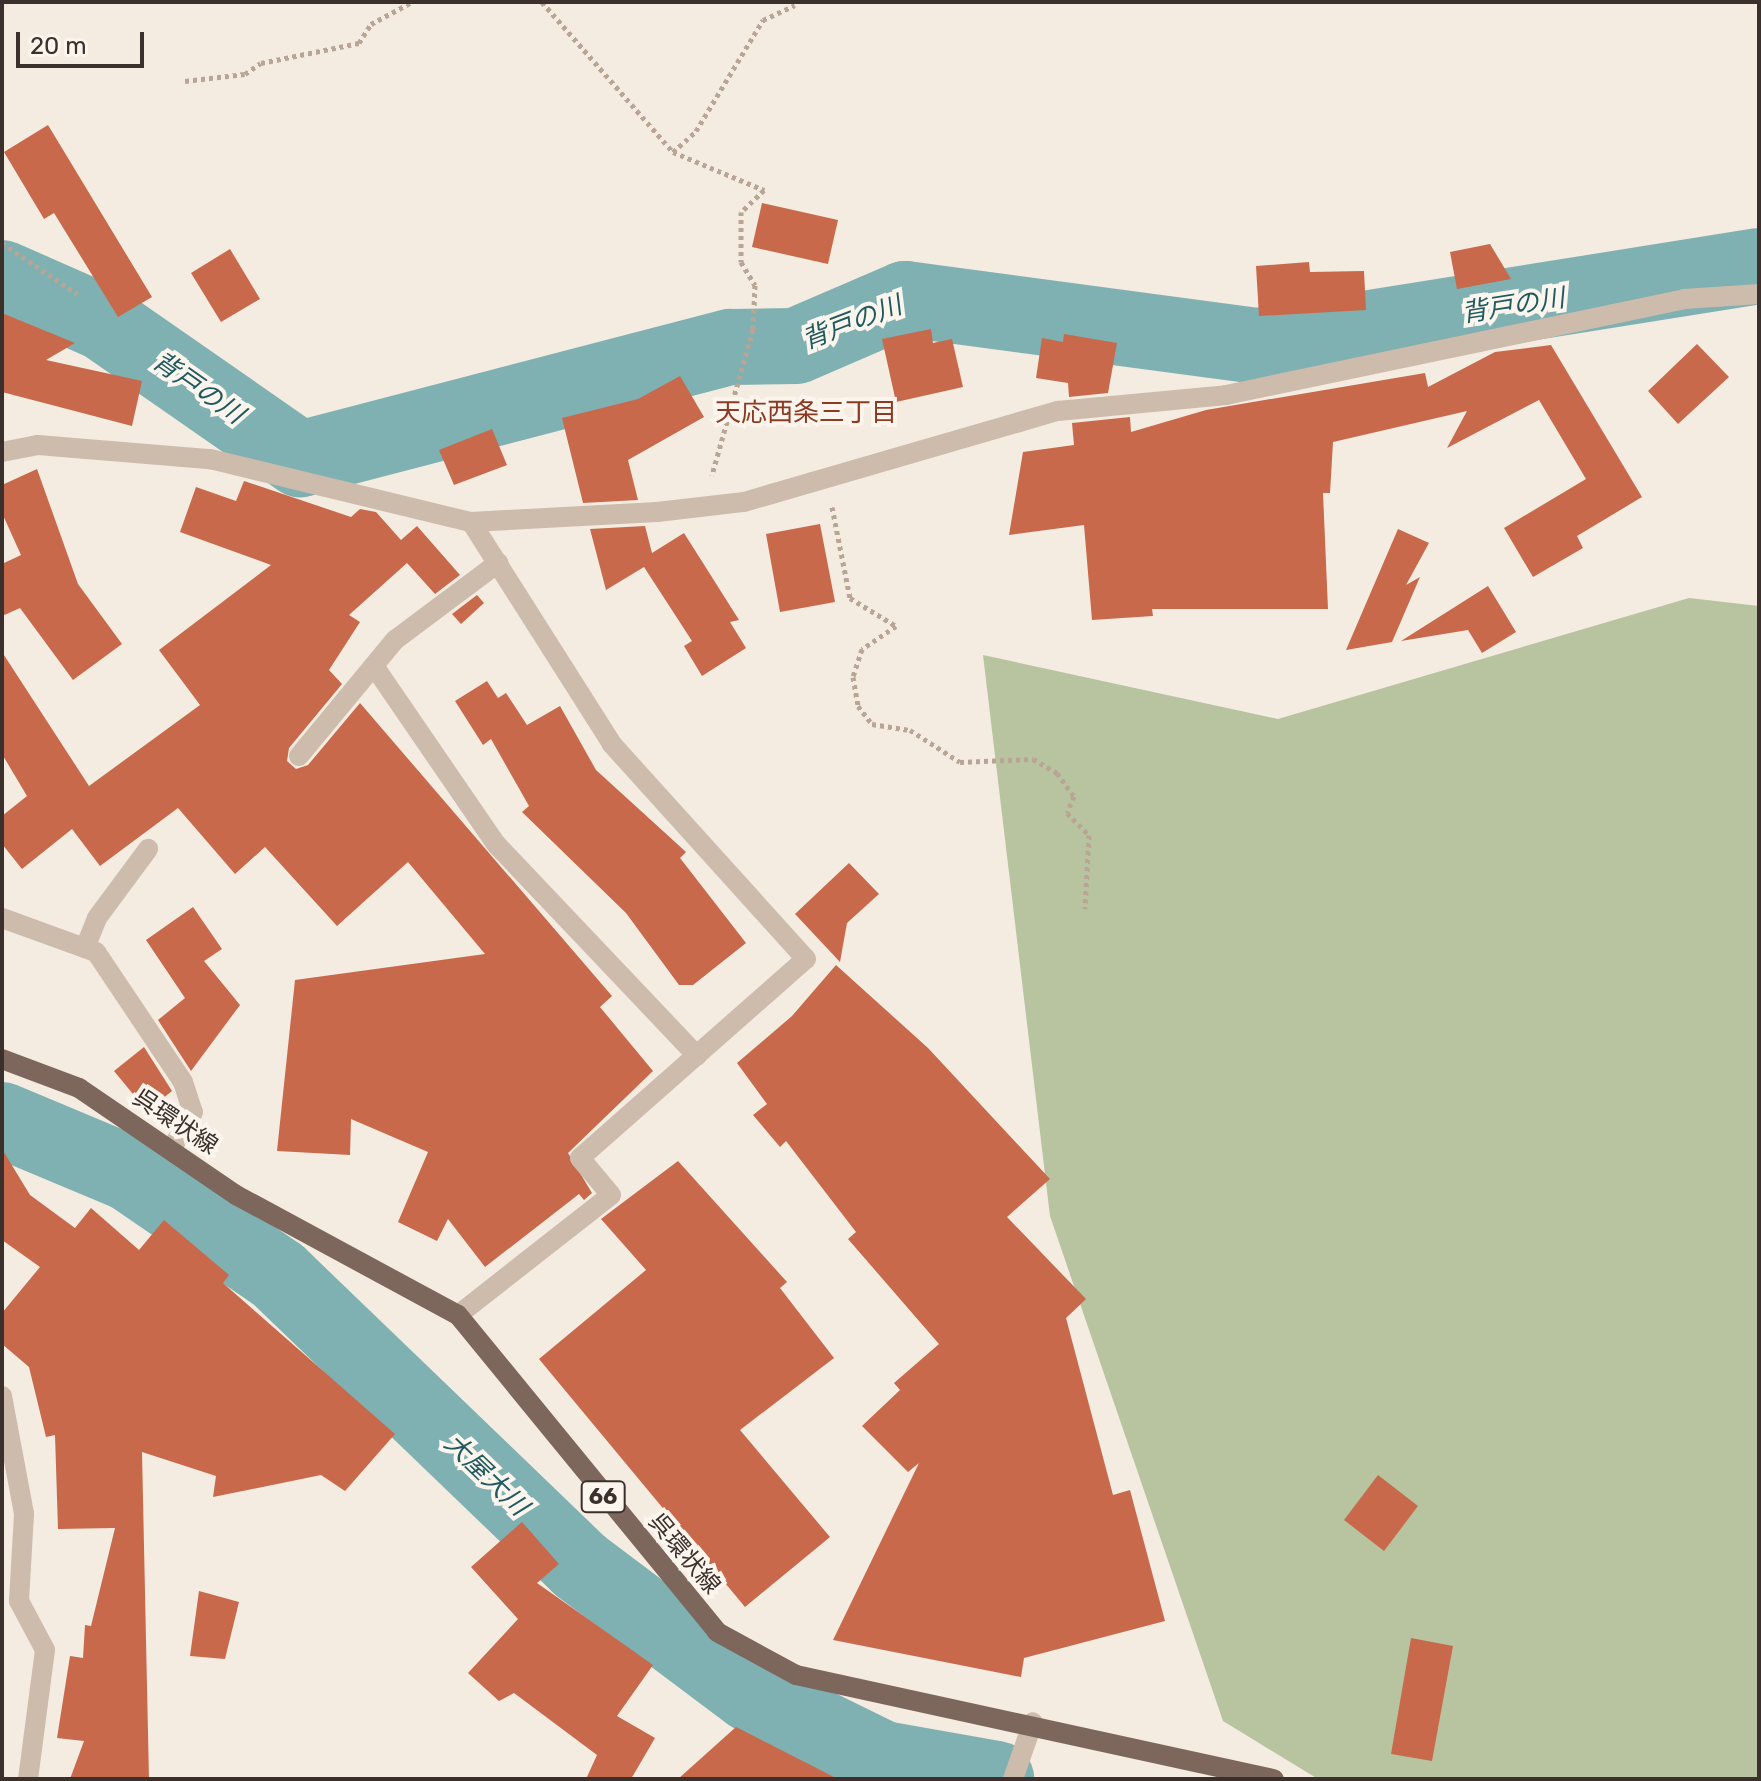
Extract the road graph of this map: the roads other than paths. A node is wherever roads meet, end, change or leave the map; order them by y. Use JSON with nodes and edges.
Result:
{"nodes":[{"id":1,"x":1759,"y":294,"type":"edge"},
{"id":2,"x":2,"y":452,"type":"edge"},
{"id":3,"x":471,"y":522,"type":"junction"},
{"id":4,"x":498,"y":563,"type":"junction"},
{"id":5,"x":374,"y":666,"type":"junction"},
{"id":6,"x":299,"y":756,"type":"dead end"},
{"id":7,"x":148,"y":849,"type":"dead end"},
{"id":8,"x":2,"y":918,"type":"edge"},
{"id":9,"x":85,"y":948,"type":"junction"},
{"id":10,"x":697,"y":1056,"type":"junction"},
{"id":11,"x":2,"y":1059,"type":"edge"},
{"id":12,"x":171,"y":1150,"type":"junction"},
{"id":13,"x":458,"y":1315,"type":"junction"},
{"id":14,"x":2,"y":1396,"type":"edge"},
{"id":15,"x":1033,"y":1722,"type":"junction"},
{"id":16,"x":28,"y":1779,"type":"edge"},
{"id":17,"x":1013,"y":1779,"type":"edge"},
{"id":18,"x":1274,"y":1779,"type":"edge"}],
"edges":[{"from":1,"to":3,"type":"street"},
{"from":2,"to":3,"type":"street"},
{"from":3,"to":4,"type":"street"},
{"from":4,"to":5,"type":"street"},
{"from":4,"to":10,"type":"street"},
{"from":5,"to":6,"type":"street"},
{"from":5,"to":10,"type":"street"},
{"from":7,"to":9,"type":"street"},
{"from":8,"to":9,"type":"street"},
{"from":9,"to":12,"type":"street"},
{"from":10,"to":13,"type":"street"},
{"from":11,"to":12,"type":"main road","name":"呉環状線","number":"66"},
{"from":12,"to":13,"type":"main road","name":"呉環状線","number":"66"},
{"from":13,"to":15,"type":"main road","name":"呉環状線","number":"66"},
{"from":14,"to":16,"type":"street"},
{"from":15,"to":17,"type":"street"},
{"from":15,"to":18,"type":"main road","name":"呉環状線","number":"66"}]}
